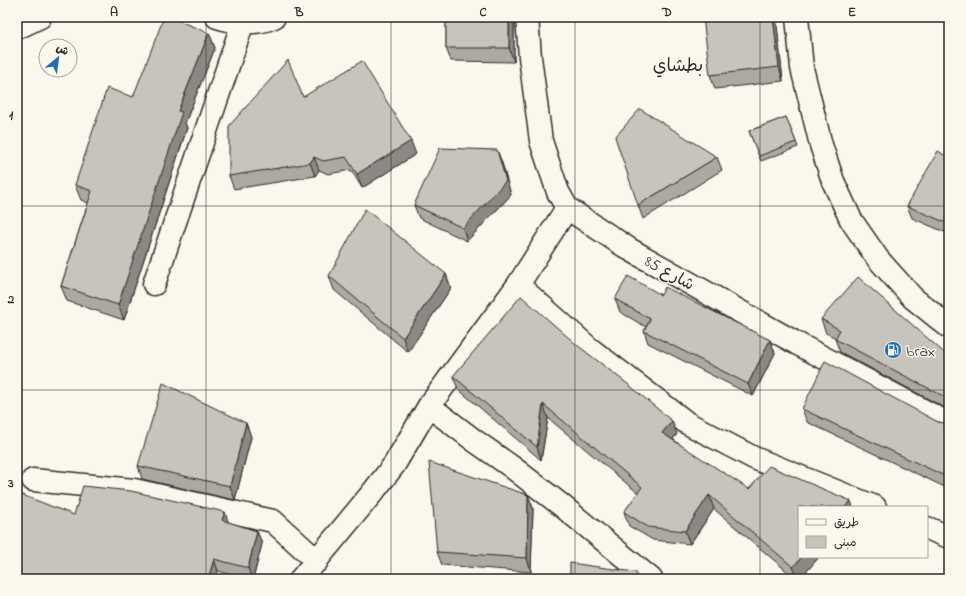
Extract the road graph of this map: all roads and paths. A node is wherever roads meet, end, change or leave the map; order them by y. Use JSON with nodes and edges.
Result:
{"nodes":[{"id":1,"x":40,"y":17,"type":"edge"},
{"id":2,"x":217,"y":17,"type":"edge"},
{"id":3,"x":274,"y":17,"type":"edge"},
{"id":4,"x":527,"y":17,"type":"edge"},
{"id":5,"x":797,"y":17,"type":"edge"},
{"id":6,"x":243,"y":22,"type":"junction"},
{"id":7,"x":17,"y":28,"type":"edge"},
{"id":8,"x":567,"y":208,"type":"junction"},
{"id":9,"x":154,"y":284,"type":"dead end"},
{"id":10,"x":518,"y":285,"type":"junction"},
{"id":11,"x":949,"y":327,"type":"edge"},
{"id":12,"x":430,"y":406,"type":"junction"},
{"id":13,"x":949,"y":424,"type":"edge"},
{"id":14,"x":33,"y":480,"type":"dead end"},
{"id":15,"x":873,"y":506,"type":"edge"},
{"id":16,"x":928,"y":528,"type":"edge"},
{"id":17,"x":949,"y":537,"type":"edge"},
{"id":18,"x":317,"y":561,"type":"junction"},
{"id":19,"x":301,"y":579,"type":"edge"},
{"id":20,"x":650,"y":579,"type":"edge"}],
"edges":[{"from":1,"to":7,"type":"street"},
{"from":2,"to":6,"type":"street"},
{"from":3,"to":6,"type":"street"},
{"from":4,"to":8,"type":"street","name":"شارع 85"},
{"from":5,"to":11,"type":"street"},
{"from":6,"to":9,"type":"street"},
{"from":8,"to":10,"type":"street"},
{"from":8,"to":13,"type":"street","name":"شارع 85"},
{"from":10,"to":12,"type":"street"},
{"from":10,"to":15,"type":"street"},
{"from":12,"to":18,"type":"street"},
{"from":12,"to":20,"type":"street"},
{"from":14,"to":18,"type":"street"},
{"from":16,"to":17,"type":"street"},
{"from":18,"to":19,"type":"street"}]}
